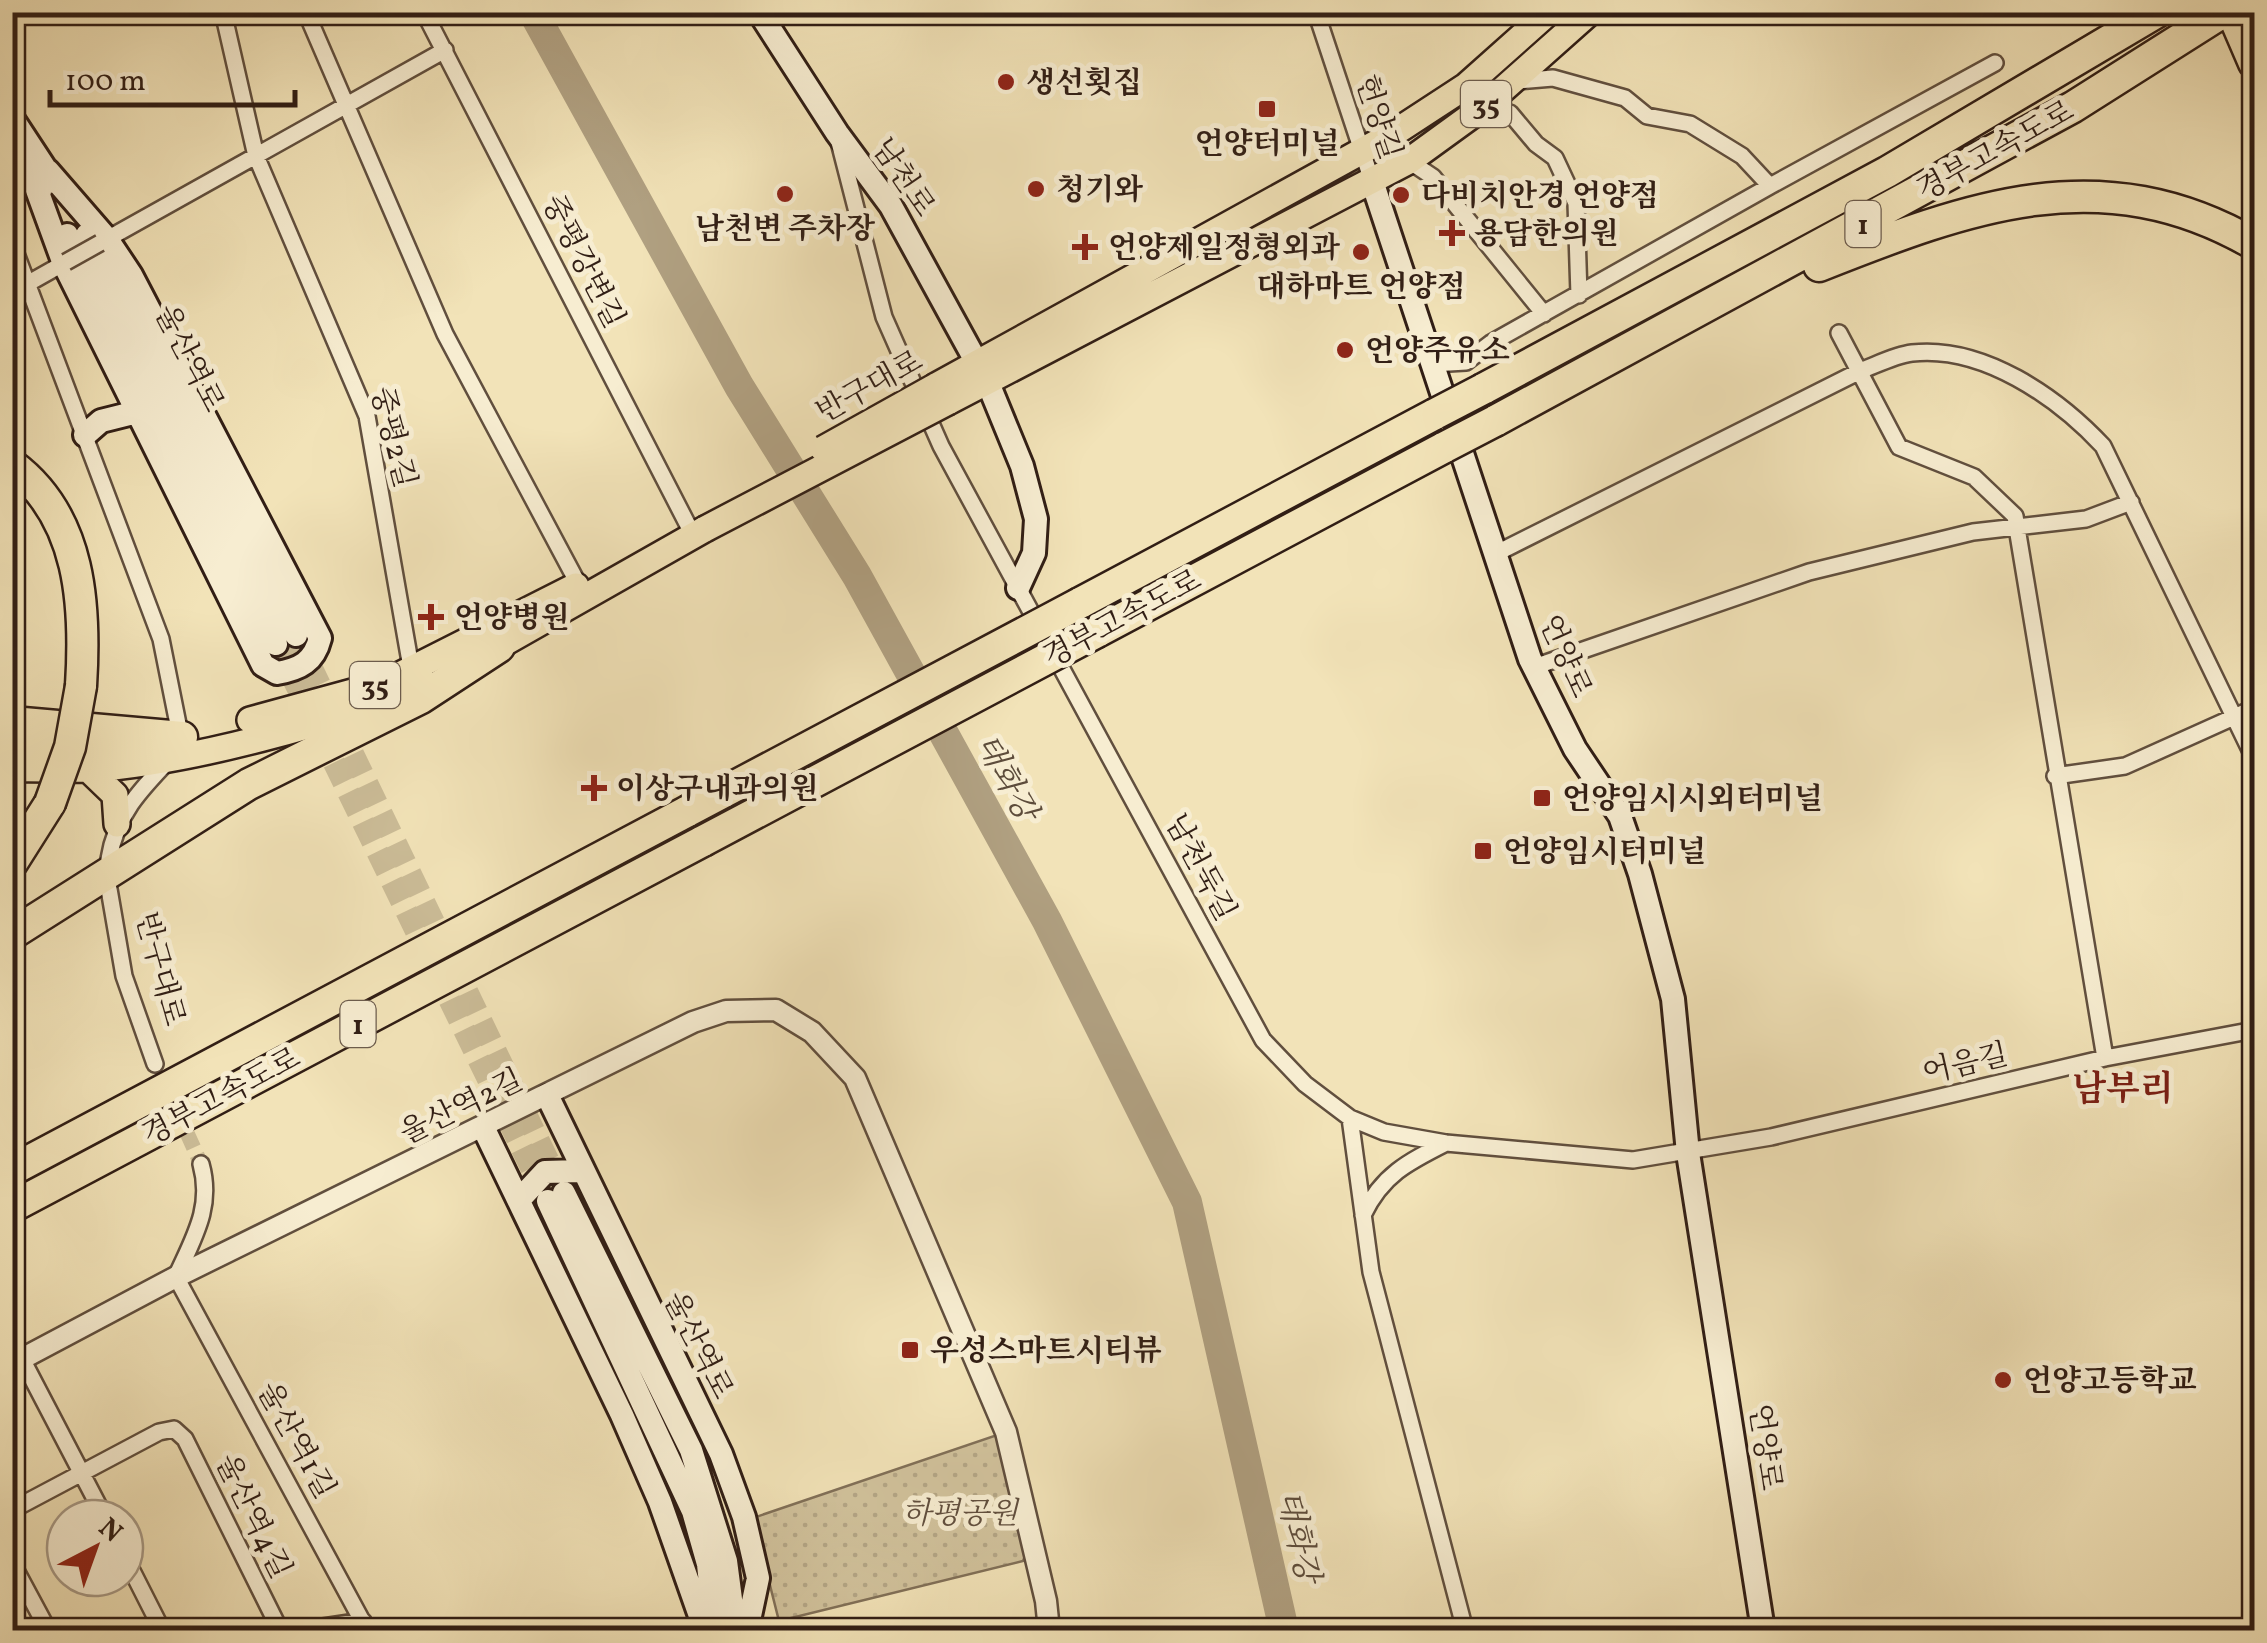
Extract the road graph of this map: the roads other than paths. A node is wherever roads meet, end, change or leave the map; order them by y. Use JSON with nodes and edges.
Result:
{"nodes":[{"id":1,"x":223,"y":12,"type":"edge"},
{"id":2,"x":306,"y":12,"type":"edge"},
{"id":3,"x":424,"y":12,"type":"edge"},
{"id":4,"x":759,"y":12,"type":"edge"},
{"id":5,"x":1316,"y":12,"type":"edge"},
{"id":6,"x":1549,"y":12,"type":"edge"},
{"id":7,"x":1590,"y":12,"type":"edge"},
{"id":8,"x":2157,"y":12,"type":"edge"},
{"id":9,"x":2240,"y":17,"type":"edge"},
{"id":10,"x":445,"y":50,"type":"junction"},
{"id":11,"x":1995,"y":63,"type":"dead end"},
{"id":12,"x":2254,"y":63,"type":"edge"},
{"id":13,"x":1510,"y":83,"type":"junction"},
{"id":14,"x":346,"y":105,"type":"junction"},
{"id":15,"x":1482,"y":108,"type":"junction"},
{"id":16,"x":12,"y":118,"type":"edge"},
{"id":17,"x":837,"y":133,"type":"junction"},
{"id":18,"x":12,"y":147,"type":"edge"},
{"id":19,"x":1361,"y":151,"type":"junction"},
{"id":20,"x":256,"y":156,"type":"junction"},
{"id":21,"x":1408,"y":161,"type":"junction"},
{"id":22,"x":41,"y":175,"type":"junction"},
{"id":23,"x":1372,"y":181,"type":"junction"},
{"id":24,"x":1770,"y":186,"type":"junction"},
{"id":25,"x":104,"y":241,"type":"junction"},
{"id":26,"x":12,"y":242,"type":"edge"},
{"id":27,"x":2254,"y":244,"type":"edge"},
{"id":28,"x":65,"y":263,"type":"junction"},
{"id":29,"x":27,"y":284,"type":"junction"},
{"id":30,"x":1579,"y":295,"type":"junction"},
{"id":31,"x":1544,"y":314,"type":"junction"},
{"id":32,"x":1690,"y":317,"type":"junction"},
{"id":33,"x":1839,"y":333,"type":"dead end"},
{"id":34,"x":1432,"y":364,"type":"junction"},
{"id":35,"x":1860,"y":372,"type":"junction"},
{"id":36,"x":982,"y":373,"type":"junction"},
{"id":37,"x":137,"y":412,"type":"junction"},
{"id":38,"x":85,"y":435,"type":"junction"},
{"id":39,"x":12,"y":465,"type":"edge"},
{"id":40,"x":12,"y":486,"type":"edge"},
{"id":41,"x":2132,"y":502,"type":"junction"},
{"id":42,"x":697,"y":525,"type":"junction"},
{"id":43,"x":2018,"y":527,"type":"junction"},
{"id":44,"x":1495,"y":554,"type":"junction"},
{"id":45,"x":1018,"y":588,"type":"junction"},
{"id":46,"x":582,"y":591,"type":"junction"},
{"id":47,"x":286,"y":640,"type":"tunnel mouth"},
{"id":48,"x":499,"y":648,"type":"junction"},
{"id":49,"x":1534,"y":668,"type":"junction"},
{"id":50,"x":414,"y":680,"type":"junction"},
{"id":51,"x":74,"y":686,"type":"junction"},
{"id":52,"x":2254,"y":708,"type":"edge"},
{"id":53,"x":2236,"y":716,"type":"junction"},
{"id":54,"x":12,"y":722,"type":"edge"},
{"id":55,"x":177,"y":747,"type":"junction"},
{"id":56,"x":12,"y":751,"type":"edge"},
{"id":57,"x":2254,"y":758,"type":"edge"},
{"id":58,"x":12,"y":769,"type":"edge"},
{"id":59,"x":88,"y":769,"type":"junction"},
{"id":60,"x":2055,"y":776,"type":"junction"},
{"id":61,"x":42,"y":798,"type":"junction"},
{"id":62,"x":116,"y":824,"type":"junction"},
{"id":63,"x":12,"y":836,"type":"edge"},
{"id":64,"x":109,"y":859,"type":"dead end"},
{"id":65,"x":12,"y":863,"type":"edge"},
{"id":66,"x":109,"y":889,"type":"dead end"},
{"id":67,"x":12,"y":934,"type":"edge"},
{"id":68,"x":2254,"y":1031,"type":"edge"},
{"id":69,"x":2105,"y":1058,"type":"junction"},
{"id":70,"x":155,"y":1064,"type":"dead end"},
{"id":71,"x":548,"y":1097,"type":"junction"},
{"id":72,"x":1350,"y":1118,"type":"junction"},
{"id":73,"x":484,"y":1129,"type":"junction"},
{"id":74,"x":1446,"y":1144,"type":"junction"},
{"id":75,"x":1688,"y":1153,"type":"junction"},
{"id":76,"x":201,"y":1164,"type":"tunnel mouth"},
{"id":77,"x":12,"y":1170,"type":"edge"},
{"id":78,"x":580,"y":1170,"type":"junction"},
{"id":79,"x":519,"y":1200,"type":"junction"},
{"id":80,"x":12,"y":1207,"type":"edge"},
{"id":81,"x":1362,"y":1215,"type":"junction"},
{"id":82,"x":176,"y":1277,"type":"junction"},
{"id":83,"x":17,"y":1362,"type":"edge"},
{"id":84,"x":83,"y":1473,"type":"junction"},
{"id":85,"x":96,"y":1498,"type":"edge"},
{"id":86,"x":12,"y":1510,"type":"edge"},
{"id":87,"x":12,"y":1563,"type":"edge"},
{"id":88,"x":145,"y":1596,"type":"edge"},
{"id":89,"x":365,"y":1626,"type":"edge"},
{"id":90,"x":48,"y":1630,"type":"edge"},
{"id":91,"x":162,"y":1630,"type":"edge"},
{"id":92,"x":280,"y":1630,"type":"edge"},
{"id":93,"x":304,"y":1630,"type":"edge"},
{"id":94,"x":705,"y":1630,"type":"edge"},
{"id":95,"x":715,"y":1630,"type":"edge"},
{"id":96,"x":735,"y":1630,"type":"edge"},
{"id":97,"x":748,"y":1630,"type":"edge"},
{"id":98,"x":1049,"y":1630,"type":"edge"},
{"id":99,"x":1465,"y":1630,"type":"edge"},
{"id":100,"x":1763,"y":1630,"type":"edge"}],
"edges":[{"from":1,"to":20,"type":"street","name":"중평2길"},
{"from":2,"to":14,"type":"street"},
{"from":3,"to":10,"type":"street","name":"중평강변길"},
{"from":4,"to":17,"type":"main road","name":"남천로"},
{"from":5,"to":19,"type":"street","name":"헌양길"},
{"from":6,"to":19,"type":"main road","name":"반구대로","number":"35"},
{"from":7,"to":13,"type":"main road","name":"반구대로","number":"35"},
{"from":8,"to":77,"type":"highway","name":"경부고속도로","number":"1","bridge":true},
{"from":9,"to":12,"type":"highway"},
{"from":9,"to":32,"type":"highway","name":"경부고속도로","number":"1"},
{"from":10,"to":14,"type":"street"},
{"from":10,"to":42,"type":"street","name":"중평강변길"},
{"from":11,"to":24,"type":"street"},
{"from":13,"to":15,"type":"main road","name":"반구대로","number":"35"},
{"from":13,"to":24,"type":"street"},
{"from":14,"to":20,"type":"street"},
{"from":14,"to":46,"type":"street"},
{"from":15,"to":21,"type":"main road","name":"반구대로","number":"35"},
{"from":15,"to":30,"type":"street"},
{"from":16,"to":22,"type":"main road","name":"울산역로"},
{"from":17,"to":36,"type":"main road","name":"남천로"},
{"from":17,"to":45,"type":"street","name":"남천둑길"},
{"from":18,"to":22,"type":"main road","name":"울산역로"},
{"from":19,"to":23,"type":"street","name":"헌양길"},
{"from":19,"to":36,"type":"main road","name":"반구대로","number":"35"},
{"from":20,"to":25,"type":"street"},
{"from":20,"to":50,"type":"street","name":"중평2길"},
{"from":21,"to":23,"type":"main road","name":"반구대로","number":"35"},
{"from":21,"to":31,"type":"street"},
{"from":22,"to":25,"type":"main road"},
{"from":22,"to":28,"type":"main road"},
{"from":22,"to":47,"type":"main road","name":"울산역로"},
{"from":23,"to":34,"type":"main road","name":"언양로"},
{"from":23,"to":36,"type":"main road","name":"반구대로","number":"35"},
{"from":24,"to":30,"type":"street"},
{"from":25,"to":28,"type":"street","bridge":true},
{"from":25,"to":37,"type":"main road"},
{"from":26,"to":29,"type":"street"},
{"from":27,"to":32,"type":"highway"},
{"from":28,"to":29,"type":"street"},
{"from":28,"to":37,"type":"main road"},
{"from":29,"to":38,"type":"street"},
{"from":30,"to":31,"type":"street"},
{"from":31,"to":34,"type":"street"},
{"from":32,"to":80,"type":"highway","name":"경부고속도로","number":"1","bridge":true},
{"from":33,"to":35,"type":"street"},
{"from":34,"to":44,"type":"main road","name":"언양로"},
{"from":35,"to":41,"type":"street"},
{"from":35,"to":43,"type":"street"},
{"from":35,"to":44,"type":"street"},
{"from":36,"to":42,"type":"main road","name":"반구대로","number":"35","bridge":true},
{"from":36,"to":45,"type":"main road","name":"남천로"},
{"from":37,"to":38,"type":"main road"},
{"from":38,"to":55,"type":"street"},
{"from":39,"to":51,"type":"highway"},
{"from":40,"to":51,"type":"highway"},
{"from":41,"to":43,"type":"street"},
{"from":41,"to":53,"type":"street"},
{"from":42,"to":46,"type":"main road","number":"35"},
{"from":43,"to":49,"type":"street"},
{"from":43,"to":60,"type":"street"},
{"from":44,"to":49,"type":"main road","name":"언양로"},
{"from":45,"to":72,"type":"street","name":"남천둑길"},
{"from":46,"to":48,"type":"main road","number":"35"},
{"from":46,"to":50,"type":"main road","number":"35"},
{"from":48,"to":50,"type":"main road","number":"35"},
{"from":48,"to":67,"type":"highway"},
{"from":49,"to":75,"type":"main road","name":"언양로"},
{"from":50,"to":55,"type":"main road","number":"35"},
{"from":51,"to":61,"type":"highway"},
{"from":52,"to":53,"type":"street"},
{"from":53,"to":57,"type":"street"},
{"from":53,"to":60,"type":"street"},
{"from":54,"to":55,"type":"highway"},
{"from":55,"to":56,"type":"main road","number":"35"},
{"from":55,"to":59,"type":"main road","number":"35"},
{"from":55,"to":62,"type":"street"},
{"from":58,"to":59,"type":"main road","number":"35"},
{"from":59,"to":62,"type":"main road"},
{"from":60,"to":69,"type":"street"},
{"from":61,"to":63,"type":"highway"},
{"from":61,"to":65,"type":"highway"},
{"from":62,"to":64,"type":"street"},
{"from":66,"to":70,"type":"street","name":"반구대로"},
{"from":68,"to":69,"type":"street","name":"어음길"},
{"from":69,"to":75,"type":"street","name":"어음길"},
{"from":71,"to":73,"type":"street","name":"울산역2길"},
{"from":71,"to":78,"type":"main road","name":"울산역로"},
{"from":71,"to":98,"type":"street","name":"울산역2길"},
{"from":72,"to":74,"type":"street"},
{"from":72,"to":81,"type":"street"},
{"from":73,"to":79,"type":"main road"},
{"from":73,"to":82,"type":"street","name":"울산역2길"},
{"from":74,"to":75,"type":"street"},
{"from":74,"to":81,"type":"street"},
{"from":75,"to":100,"type":"main road","name":"언양로"},
{"from":76,"to":82,"type":"street"},
{"from":78,"to":79,"type":"main road"},
{"from":78,"to":97,"type":"main road","name":"울산역로"},
{"from":79,"to":94,"type":"main road"},
{"from":81,"to":99,"type":"street"},
{"from":82,"to":83,"type":"street","name":"울산역2길"},
{"from":82,"to":89,"type":"street","name":"울산역1길"},
{"from":83,"to":84,"type":"street"},
{"from":84,"to":85,"type":"street"},
{"from":84,"to":86,"type":"street"},
{"from":84,"to":92,"type":"street","name":"울산역4길"},
{"from":87,"to":90,"type":"street"},
{"from":88,"to":91,"type":"street"},
{"from":89,"to":93,"type":"street"},
{"from":95,"to":96,"type":"main road","name":"울산역로"}]}
